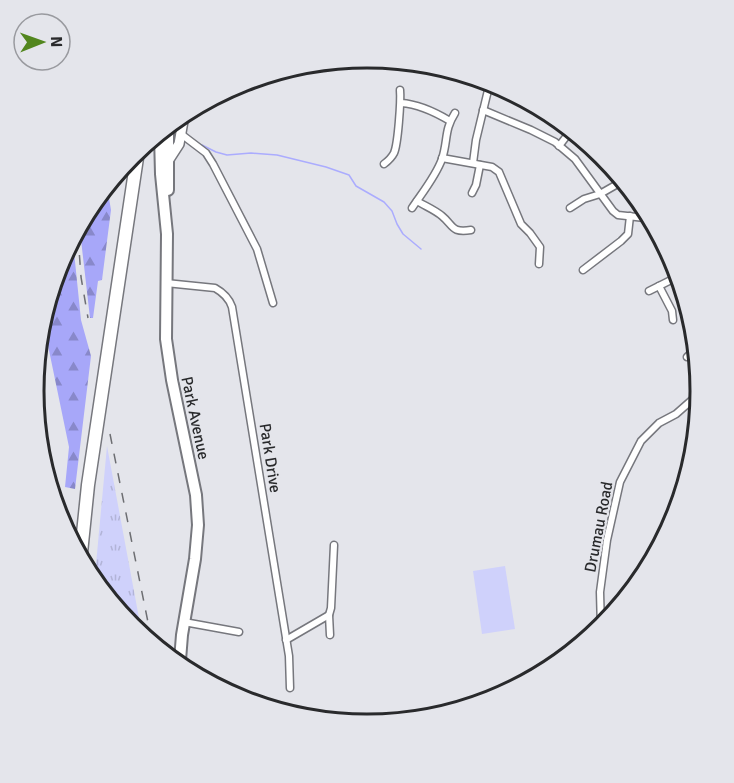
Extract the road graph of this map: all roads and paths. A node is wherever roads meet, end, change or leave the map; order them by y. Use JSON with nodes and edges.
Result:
{"nodes":[{"id":1,"x":400,"y":90,"type":"dead end"},
{"id":2,"x":488,"y":92,"type":"edge"},
{"id":3,"x":401,"y":103,"type":"junction"},
{"id":4,"x":483,"y":110,"type":"junction"},
{"id":5,"x":455,"y":113,"type":"dead end"},
{"id":6,"x":450,"y":121,"type":"junction"},
{"id":7,"x":182,"y":126,"type":"edge"},
{"id":8,"x":181,"y":134,"type":"junction"},
{"id":9,"x":168,"y":136,"type":"edge"},
{"id":10,"x":566,"y":137,"type":"edge"},
{"id":11,"x":161,"y":142,"type":"edge"},
{"id":12,"x":169,"y":144,"type":"junction"},
{"id":13,"x":559,"y":146,"type":"junction"},
{"id":14,"x":442,"y":158,"type":"junction"},
{"id":15,"x":164,"y":159,"type":"junction"},
{"id":16,"x":384,"y":164,"type":"dead end"},
{"id":17,"x":477,"y":164,"type":"junction"},
{"id":18,"x":136,"y":165,"type":"edge"},
{"id":19,"x":126,"y":176,"type":"edge"},
{"id":20,"x":616,"y":185,"type":"edge"},
{"id":21,"x":472,"y":193,"type":"dead end"},
{"id":22,"x":600,"y":194,"type":"junction"},
{"id":23,"x":417,"y":201,"type":"junction"},
{"id":24,"x":412,"y":208,"type":"dead end"},
{"id":25,"x":570,"y":208,"type":"dead end"},
{"id":26,"x":630,"y":216,"type":"junction"},
{"id":27,"x":639,"y":217,"type":"edge"},
{"id":28,"x":471,"y":230,"type":"dead end"},
{"id":29,"x":539,"y":264,"type":"dead end"},
{"id":30,"x":584,"y":270,"type":"dead end"},
{"id":31,"x":670,"y":280,"type":"edge"},
{"id":32,"x":166,"y":283,"type":"junction"},
{"id":33,"x":659,"y":286,"type":"junction"},
{"id":34,"x":649,"y":291,"type":"dead end"},
{"id":35,"x":273,"y":303,"type":"dead end"},
{"id":36,"x":673,"y":320,"type":"dead end"},
{"id":37,"x":690,"y":402,"type":"edge"},
{"id":38,"x":75,"y":531,"type":"edge"},
{"id":39,"x":82,"y":544,"type":"edge"},
{"id":40,"x":334,"y":545,"type":"dead end"},
{"id":41,"x":329,"y":615,"type":"junction"},
{"id":42,"x":601,"y":615,"type":"edge"},
{"id":43,"x":184,"y":622,"type":"junction"},
{"id":44,"x":239,"y":632,"type":"dead end"},
{"id":45,"x":330,"y":635,"type":"dead end"},
{"id":46,"x":286,"y":640,"type":"junction"},
{"id":47,"x":180,"y":655,"type":"edge"},
{"id":48,"x":290,"y":687,"type":"dead end"}],
"edges":[{"from":1,"to":3,"type":"street"},
{"from":2,"to":4,"type":"street"},
{"from":3,"to":6,"type":"street"},
{"from":3,"to":16,"type":"street"},
{"from":4,"to":13,"type":"street"},
{"from":4,"to":17,"type":"street"},
{"from":5,"to":6,"type":"street"},
{"from":6,"to":14,"type":"street"},
{"from":7,"to":8,"type":"main road"},
{"from":8,"to":12,"type":"main road"},
{"from":8,"to":15,"type":"main road"},
{"from":8,"to":35,"type":"street"},
{"from":9,"to":12,"type":"main road","name":"Park Avenue"},
{"from":10,"to":13,"type":"street"},
{"from":11,"to":15,"type":"main road"},
{"from":12,"to":15,"type":"main road","name":"Park Avenue"},
{"from":13,"to":22,"type":"street"},
{"from":14,"to":17,"type":"street"},
{"from":14,"to":23,"type":"street"},
{"from":15,"to":32,"type":"main road","name":"Park Avenue"},
{"from":17,"to":21,"type":"street"},
{"from":17,"to":29,"type":"street"},
{"from":18,"to":39,"type":"highway"},
{"from":19,"to":38,"type":"highway"},
{"from":20,"to":22,"type":"street"},
{"from":22,"to":25,"type":"street"},
{"from":22,"to":26,"type":"street"},
{"from":23,"to":24,"type":"street"},
{"from":23,"to":28,"type":"street"},
{"from":26,"to":27,"type":"street"},
{"from":26,"to":30,"type":"street"},
{"from":31,"to":33,"type":"street"},
{"from":32,"to":43,"type":"main road","name":"Park Avenue"},
{"from":32,"to":46,"type":"street","name":"Park Drive"},
{"from":33,"to":34,"type":"street"},
{"from":33,"to":36,"type":"street"},
{"from":37,"to":42,"type":"street","name":"Drumau Road"},
{"from":40,"to":41,"type":"street"},
{"from":41,"to":45,"type":"street"},
{"from":41,"to":46,"type":"street"},
{"from":43,"to":44,"type":"street"},
{"from":43,"to":47,"type":"main road","name":"Park Avenue"},
{"from":46,"to":48,"type":"street","name":"Park Drive"}]}
